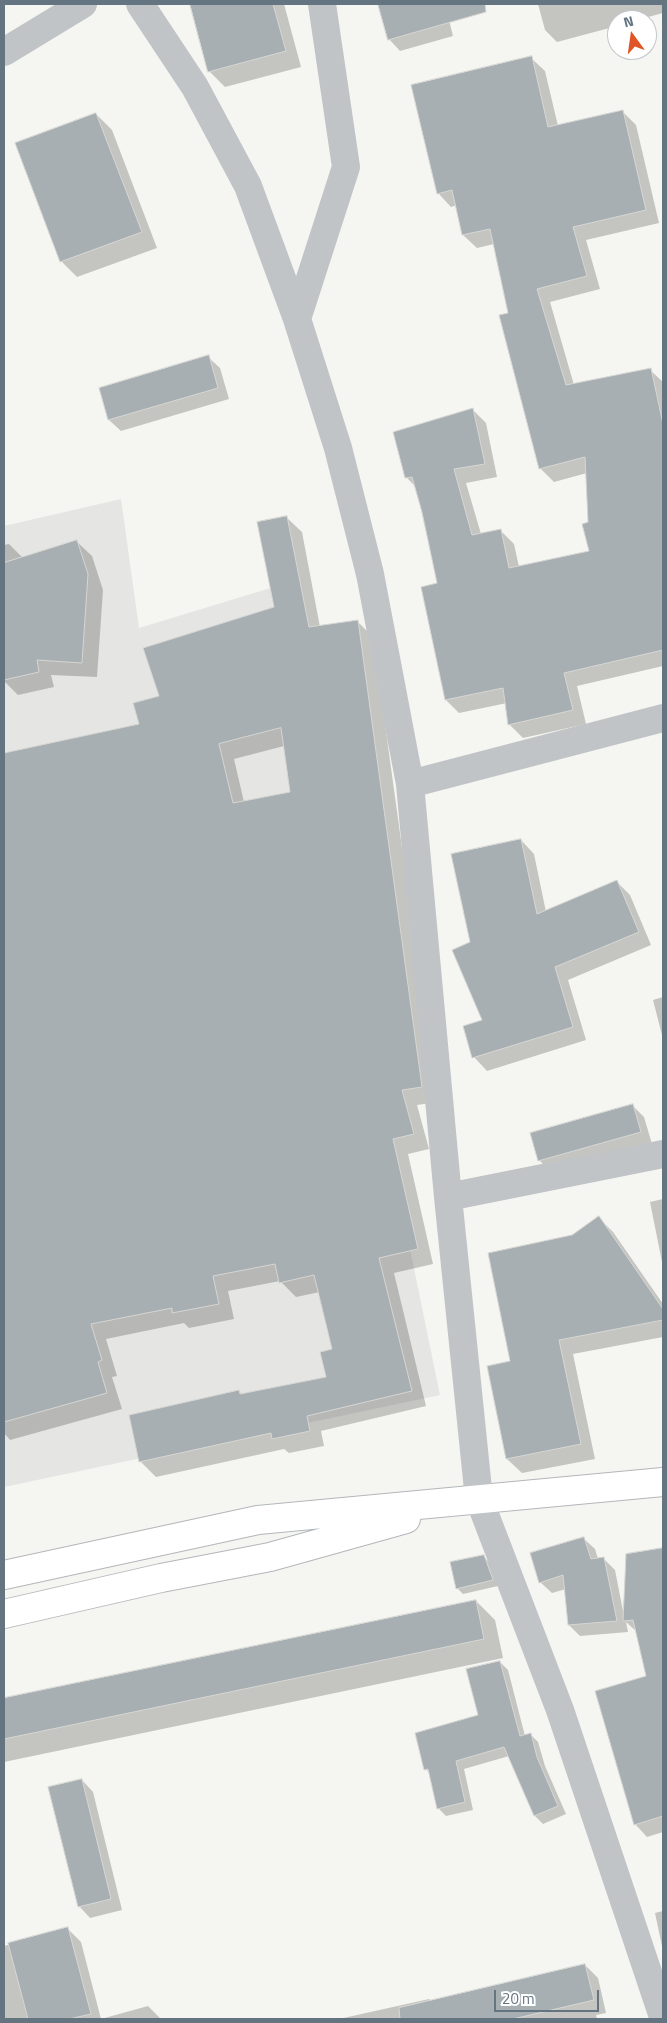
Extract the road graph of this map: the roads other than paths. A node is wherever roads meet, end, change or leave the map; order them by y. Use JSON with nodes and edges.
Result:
{"nodes":[{"id":1,"x":83,"y":4,"type":"edge"},
{"id":2,"x":140,"y":4,"type":"edge"},
{"id":3,"x":322,"y":4,"type":"edge"},
{"id":4,"x":4,"y":52,"type":"edge"},
{"id":5,"x":297,"y":319,"type":"junction"},
{"id":6,"x":663,"y":718,"type":"edge"},
{"id":7,"x":410,"y":784,"type":"junction"},
{"id":8,"x":663,"y":1154,"type":"edge"},
{"id":9,"x":448,"y":1197,"type":"junction"},
{"id":10,"x":663,"y":1482,"type":"edge"},
{"id":11,"x":479,"y":1499,"type":"junction"},
{"id":12,"x":4,"y":1575,"type":"edge"},
{"id":13,"x":4,"y":1614,"type":"edge"},
{"id":14,"x":663,"y":2017,"type":"edge"}],
"edges":[{"from":1,"to":4,"type":"street"},
{"from":2,"to":5,"type":"street"},
{"from":3,"to":5,"type":"street"},
{"from":5,"to":7,"type":"street"},
{"from":6,"to":7,"type":"street"},
{"from":7,"to":9,"type":"street"},
{"from":8,"to":9,"type":"street"},
{"from":9,"to":11,"type":"street"},
{"from":10,"to":11,"type":"main road"},
{"from":11,"to":12,"type":"main road"},
{"from":11,"to":13,"type":"main road"},
{"from":11,"to":14,"type":"street"}]}
